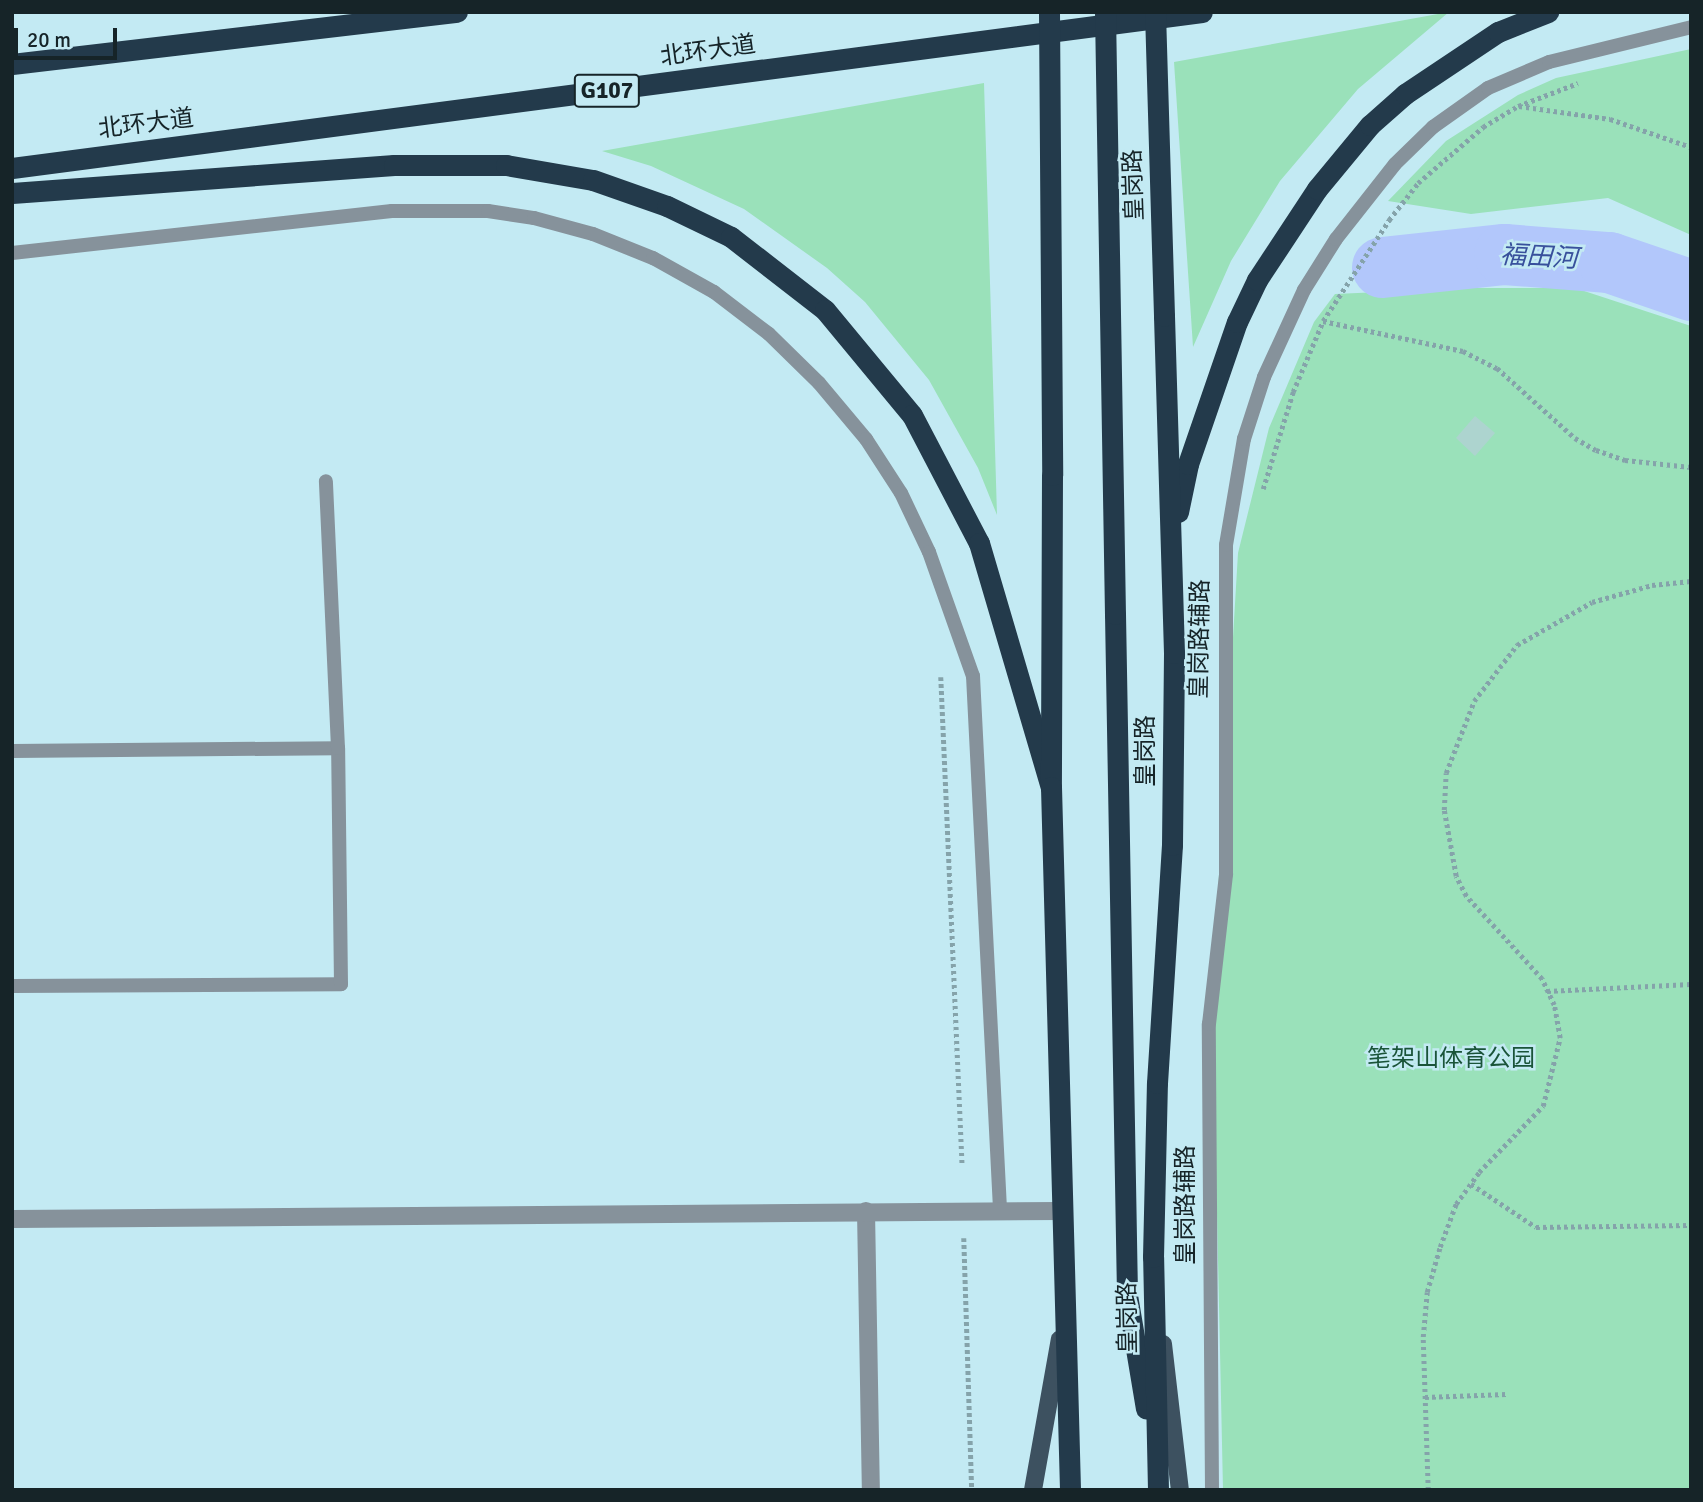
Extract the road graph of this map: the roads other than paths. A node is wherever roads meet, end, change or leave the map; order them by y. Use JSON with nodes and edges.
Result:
{"nodes":[{"id":1,"x":457,"y":12,"type":"edge"},
{"id":2,"x":1049,"y":12,"type":"edge"},
{"id":3,"x":1105,"y":12,"type":"edge"},
{"id":4,"x":1155,"y":12,"type":"edge"},
{"id":5,"x":1202,"y":12,"type":"edge"},
{"id":6,"x":1548,"y":12,"type":"edge"},
{"id":7,"x":1691,"y":27,"type":"edge"},
{"id":8,"x":12,"y":64,"type":"edge"},
{"id":9,"x":12,"y":168,"type":"edge"},
{"id":10,"x":12,"y":193,"type":"edge"},
{"id":11,"x":12,"y":253,"type":"edge"},
{"id":12,"x":326,"y":481,"type":"dead end"},
{"id":13,"x":1170,"y":545,"type":"junction"},
{"id":14,"x":338,"y":748,"type":"junction"},
{"id":15,"x":12,"y":751,"type":"edge"},
{"id":16,"x":1051,"y":787,"type":"junction"},
{"id":17,"x":12,"y":986,"type":"edge"},
{"id":18,"x":1000,"y":1209,"type":"junction"},
{"id":19,"x":866,"y":1211,"type":"junction"},
{"id":20,"x":1059,"y":1211,"type":"junction"},
{"id":21,"x":12,"y":1219,"type":"edge"},
{"id":22,"x":1153,"y":1257,"type":"junction"},
{"id":23,"x":1063,"y":1321,"type":"junction"},
{"id":24,"x":872,"y":1490,"type":"edge"},
{"id":25,"x":1033,"y":1490,"type":"edge"},
{"id":26,"x":1070,"y":1490,"type":"edge"},
{"id":27,"x":1158,"y":1490,"type":"edge"},
{"id":28,"x":1180,"y":1490,"type":"edge"},
{"id":29,"x":1212,"y":1490,"type":"edge"}],
"edges":[{"from":1,"to":8,"type":"highway"},
{"from":2,"to":16,"type":"highway","bridge":true},
{"from":3,"to":27,"type":"highway","bridge":true},
{"from":4,"to":13,"type":"highway","name":"皇岗路","bridge":true},
{"from":5,"to":9,"type":"highway","name":"北环大道","number":"G107"},
{"from":6,"to":13,"type":"highway"},
{"from":7,"to":29,"type":"lane","name":"皇岗路辅路"},
{"from":10,"to":16,"type":"highway"},
{"from":11,"to":18,"type":"lane"},
{"from":12,"to":14,"type":"lane"},
{"from":13,"to":22,"type":"highway","name":"皇岗路"},
{"from":14,"to":15,"type":"lane"},
{"from":14,"to":17,"type":"lane"},
{"from":16,"to":20,"type":"highway"},
{"from":18,"to":19,"type":"street"},
{"from":18,"to":20,"type":"street"},
{"from":19,"to":21,"type":"street"},
{"from":19,"to":24,"type":"street"},
{"from":20,"to":23,"type":"highway"},
{"from":22,"to":27,"type":"highway","name":"皇岗路"},
{"from":22,"to":28,"type":"main road","name":"皇岗路辅路"},
{"from":23,"to":25,"type":"main road"},
{"from":23,"to":26,"type":"highway"}]}
